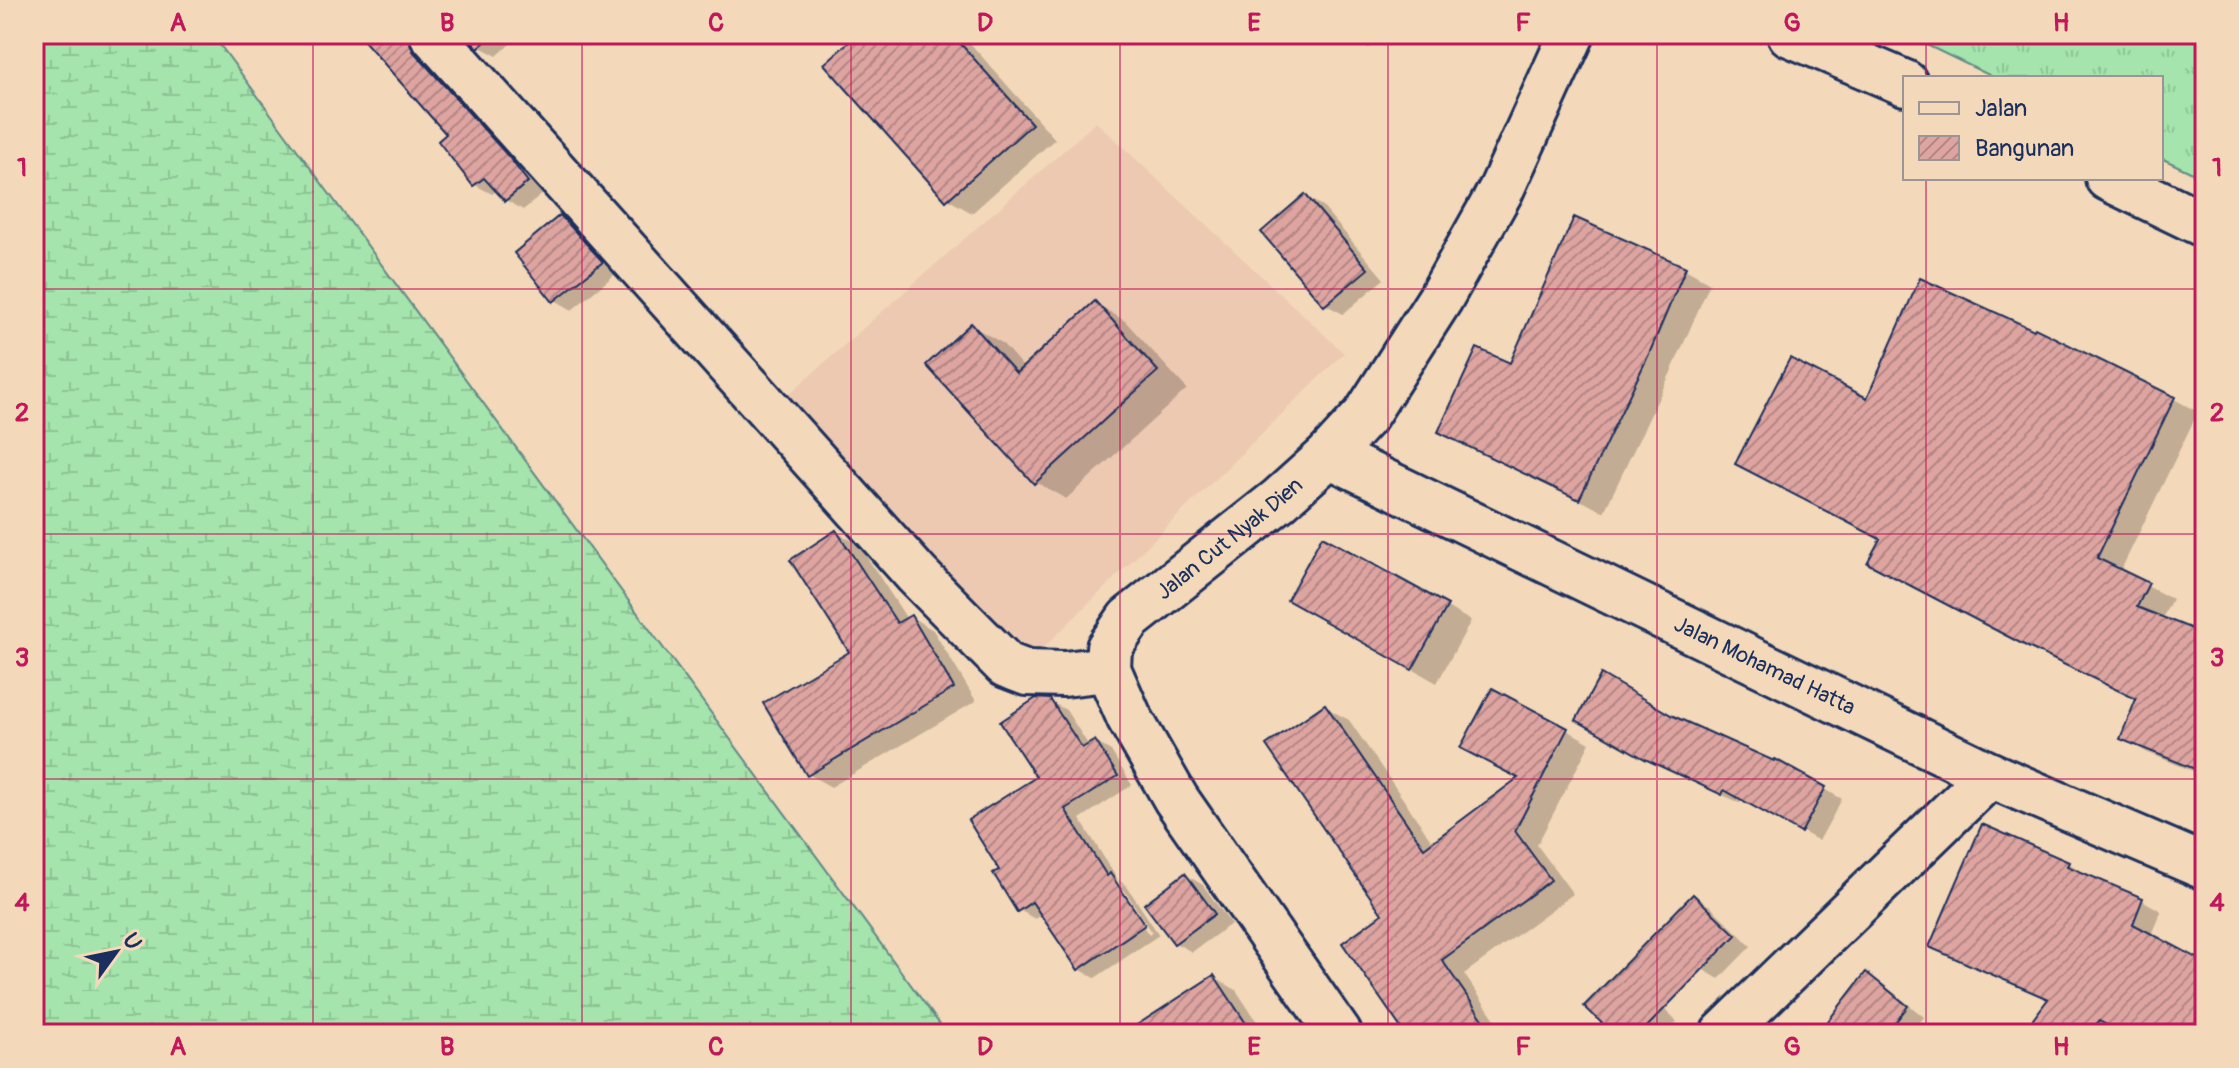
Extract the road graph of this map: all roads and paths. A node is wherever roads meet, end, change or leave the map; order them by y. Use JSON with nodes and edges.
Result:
{"nodes":[{"id":1,"x":432,"y":34,"type":"edge"},
{"id":2,"x":1572,"y":34,"type":"edge"},
{"id":3,"x":1790,"y":34,"type":"edge"},
{"id":4,"x":1903,"y":82,"type":"edge"},
{"id":5,"x":2112,"y":180,"type":"edge"},
{"id":6,"x":2205,"y":225,"type":"edge"},
{"id":7,"x":1329,"y":455,"type":"junction"},
{"id":8,"x":1108,"y":669,"type":"junction"},
{"id":9,"x":1990,"y":775,"type":"junction"},
{"id":10,"x":2205,"y":867,"type":"edge"},
{"id":11,"x":1339,"y":1034,"type":"edge"},
{"id":12,"x":1723,"y":1034,"type":"edge"}],
"edges":[{"from":1,"to":8,"type":"street"},
{"from":2,"to":7,"type":"street","name":"Jalan Cut Nyak Dien"},
{"from":3,"to":4,"type":"street"},
{"from":5,"to":6,"type":"street"},
{"from":7,"to":8,"type":"street","name":"Jalan Cut Nyak Dien"},
{"from":7,"to":9,"type":"street","name":"Jalan Mohamad Hatta"},
{"from":8,"to":11,"type":"street"},
{"from":9,"to":10,"type":"street","name":"Jalan Mohamad Hatta"},
{"from":9,"to":12,"type":"street"}]}
